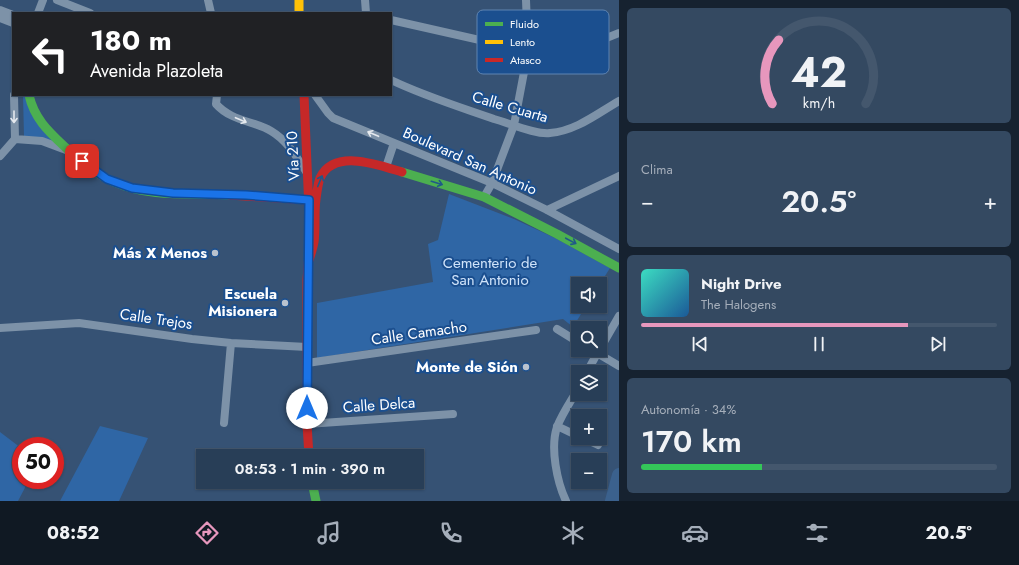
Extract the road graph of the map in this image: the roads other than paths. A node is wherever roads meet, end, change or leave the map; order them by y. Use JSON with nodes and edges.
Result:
{"nodes":[{"id":1,"x":43,"y":0,"type":"edge"},
{"id":2,"x":57,"y":0,"type":"edge"},
{"id":3,"x":208,"y":0,"type":"edge"},
{"id":4,"x":299,"y":0,"type":"edge"},
{"id":5,"x":365,"y":0,"type":"edge"},
{"id":6,"x":526,"y":0,"type":"edge"},
{"id":7,"x":0,"y":10,"type":"edge"},
{"id":8,"x":526,"y":10,"type":"edge"},
{"id":9,"x":38,"y":12,"type":"edge"},
{"id":10,"x":87,"y":12,"type":"edge"},
{"id":11,"x":211,"y":12,"type":"edge"},
{"id":12,"x":299,"y":12,"type":"edge"},
{"id":13,"x":366,"y":12,"type":"edge"},
{"id":14,"x":12,"y":15,"type":"edge"},
{"id":15,"x":0,"y":18,"type":"edge"},
{"id":16,"x":392,"y":20,"type":"edge"},
{"id":17,"x":12,"y":23,"type":"edge"},
{"id":18,"x":619,"y":33,"type":"edge"},
{"id":19,"x":609,"y":37,"type":"edge"},
{"id":20,"x":477,"y":40,"type":"edge"},
{"id":21,"x":524,"y":74,"type":"edge"},
{"id":22,"x":392,"y":80,"type":"edge"},
{"id":23,"x":14,"y":96,"type":"edge"},
{"id":24,"x":29,"y":96,"type":"edge"},
{"id":25,"x":217,"y":96,"type":"edge"},
{"id":26,"x":304,"y":96,"type":"edge"},
{"id":27,"x":316,"y":96,"type":"edge"},
{"id":28,"x":619,"y":101,"type":"edge"},
{"id":29,"x":514,"y":125,"type":"junction"},
{"id":30,"x":15,"y":139,"type":"junction"},
{"id":31,"x":394,"y":143,"type":"junction"},
{"id":32,"x":69,"y":152,"type":"junction"},
{"id":33,"x":0,"y":156,"type":"edge"},
{"id":34,"x":386,"y":167,"type":"junction"},
{"id":35,"x":308,"y":174,"type":"junction"},
{"id":36,"x":619,"y":176,"type":"edge"},
{"id":37,"x":492,"y":183,"type":"junction"},
{"id":38,"x":484,"y":197,"type":"junction"},
{"id":39,"x":309,"y":200,"type":"junction"},
{"id":40,"x":547,"y":210,"type":"junction"},
{"id":41,"x":619,"y":249,"type":"edge"},
{"id":42,"x":309,"y":260,"type":"junction"},
{"id":43,"x":619,"y":268,"type":"edge"},
{"id":44,"x":619,"y":316,"type":"edge"},
{"id":45,"x":0,"y":328,"type":"edge"},
{"id":46,"x":556,"y":329,"type":"dead end"},
{"id":47,"x":536,"y":330,"type":"dead end"},
{"id":48,"x":607,"y":335,"type":"edge"},
{"id":49,"x":571,"y":338,"type":"edge"},
{"id":50,"x":231,"y":343,"type":"junction"},
{"id":51,"x":307,"y":347,"type":"junction"},
{"id":52,"x":607,"y":357,"type":"edge"},
{"id":53,"x":307,"y":363,"type":"junction"},
{"id":54,"x":619,"y":366,"type":"edge"},
{"id":55,"x":572,"y":401,"type":"edge"},
{"id":56,"x":454,"y":414,"type":"dead end"},
{"id":57,"x":224,"y":423,"type":"dead end"},
{"id":58,"x":307,"y":424,"type":"junction"},
{"id":59,"x":558,"y":426,"type":"junction"},
{"id":60,"x":571,"y":432,"type":"edge"},
{"id":61,"x":309,"y":449,"type":"edge"},
{"id":62,"x":313,"y":489,"type":"edge"},
{"id":63,"x":316,"y":501,"type":"edge"},
{"id":64,"x":566,"y":501,"type":"edge"}],
"edges":[{"from":1,"to":9,"type":"street"},
{"from":2,"to":10,"type":"street"},
{"from":3,"to":11,"type":"street"},
{"from":4,"to":12,"type":"street"},
{"from":5,"to":13,"type":"street"},
{"from":6,"to":8,"type":"street"},
{"from":7,"to":14,"type":"street"},
{"from":15,"to":17,"type":"street"},
{"from":16,"to":20,"type":"street"},
{"from":18,"to":19,"type":"street"},
{"from":21,"to":29,"type":"street"},
{"from":22,"to":29,"type":"street","name":"Calle Cuarta"},
{"from":23,"to":30,"type":"street","one_way":true},
{"from":24,"to":32,"type":"street"},
{"from":25,"to":35,"type":"street","one_way":true},
{"from":26,"to":35,"type":"street","name":"Vía 210"},
{"from":31,"to":27,"type":"street","name":"Boulevard San Antonio","one_way":true},
{"from":28,"to":29,"type":"street","name":"Calle Cuarta"},
{"from":29,"to":37,"type":"street"},
{"from":30,"to":32,"type":"street"},
{"from":30,"to":33,"type":"street"},
{"from":31,"to":34,"type":"street"},
{"from":31,"to":37,"type":"street","name":"Boulevard San Antonio"},
{"from":32,"to":39,"type":"street"},
{"from":34,"to":38,"type":"street","name":"Boulevard San Antonio","one_way":true},
{"from":42,"to":34,"type":"street","name":"Boulevard San Antonio","one_way":true},
{"from":35,"to":39,"type":"street","name":"Vía 210"},
{"from":36,"to":40,"type":"street"},
{"from":37,"to":38,"type":"street"},
{"from":37,"to":40,"type":"street","name":"Boulevard San Antonio"},
{"from":38,"to":43,"type":"street","name":"Boulevard San Antonio","one_way":true},
{"from":39,"to":42,"type":"street","name":"Vía 210"},
{"from":40,"to":41,"type":"street","name":"Boulevard San Antonio"},
{"from":42,"to":51,"type":"street","name":"Vía 210"},
{"from":44,"to":48,"type":"street"},
{"from":45,"to":50,"type":"street","name":"Calle Trejos"},
{"from":46,"to":49,"type":"street"},
{"from":47,"to":53,"type":"street","name":"Calle Camacho"},
{"from":50,"to":51,"type":"street","name":"Calle Trejos"},
{"from":50,"to":57,"type":"street"},
{"from":51,"to":53,"type":"street","name":"Vía 210"},
{"from":52,"to":54,"type":"street"},
{"from":53,"to":58,"type":"street","name":"Vía 210"},
{"from":55,"to":59,"type":"street"},
{"from":56,"to":58,"type":"street","name":"Calle Delca"},
{"from":58,"to":61,"type":"street","name":"Vía 210"},
{"from":59,"to":60,"type":"street"},
{"from":59,"to":64,"type":"street"},
{"from":62,"to":63,"type":"street"}]}
